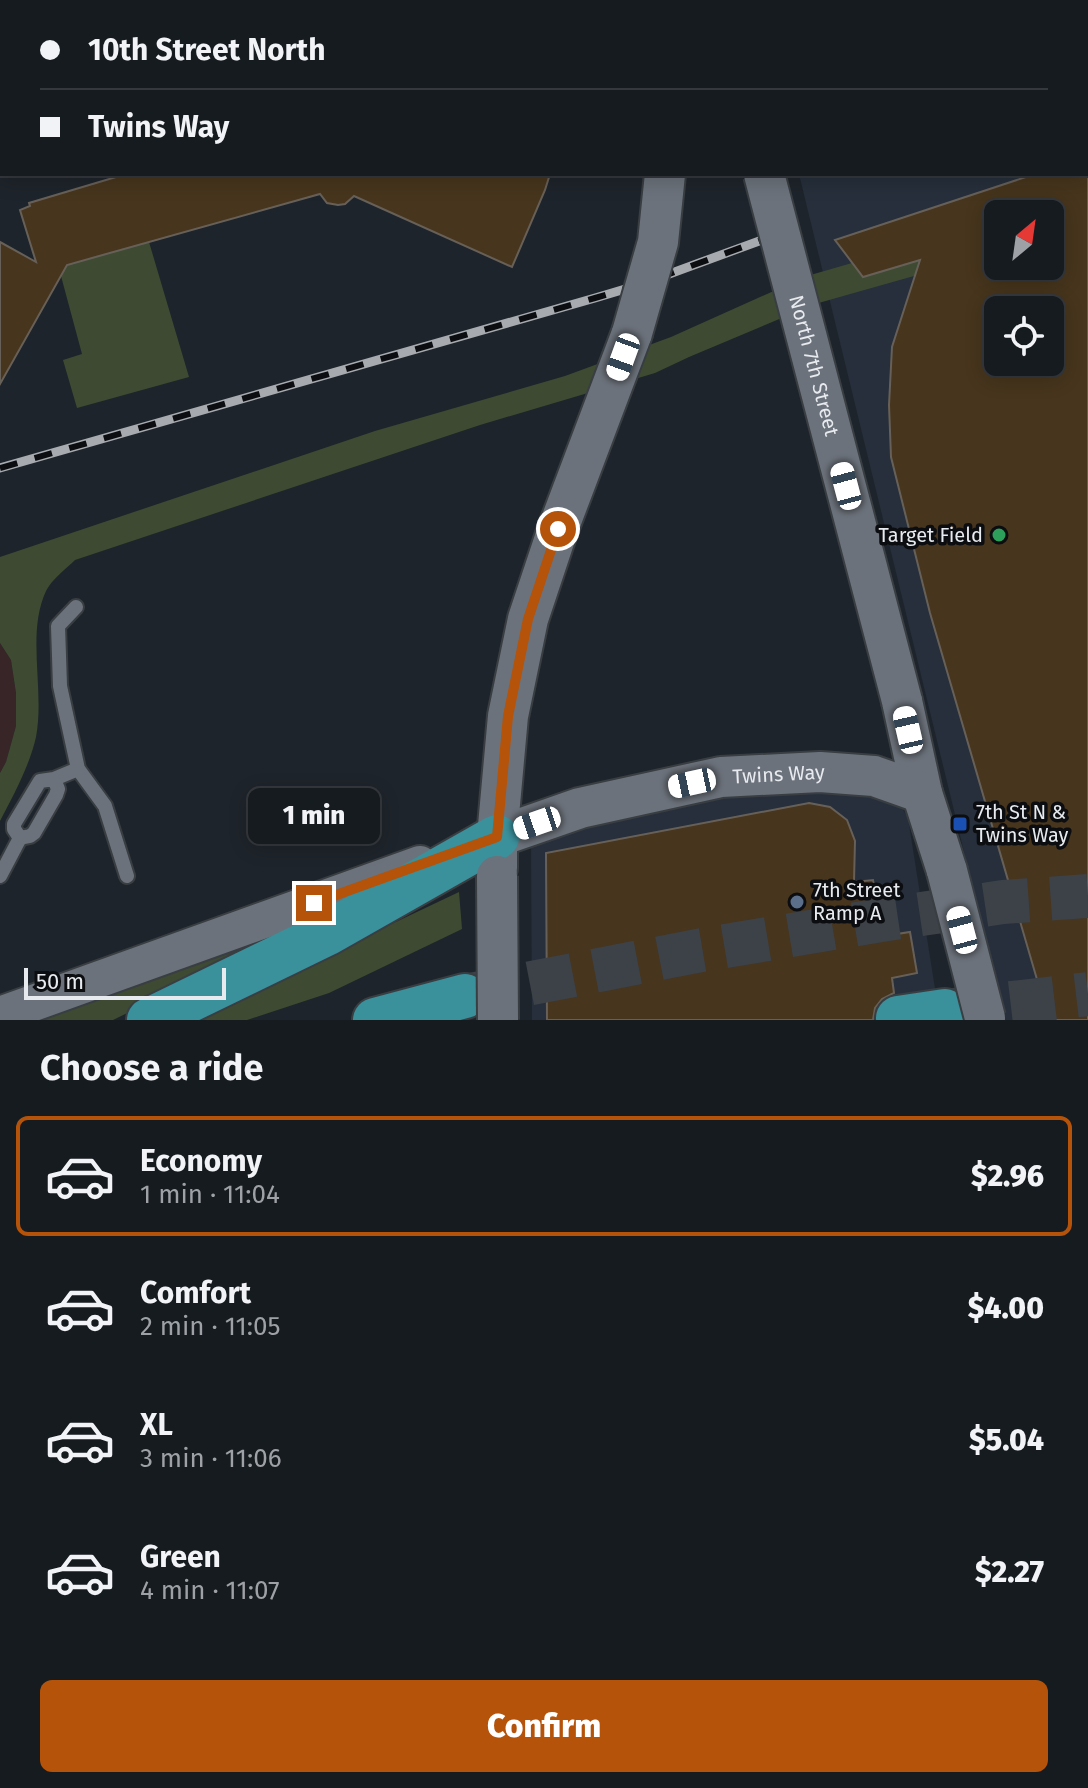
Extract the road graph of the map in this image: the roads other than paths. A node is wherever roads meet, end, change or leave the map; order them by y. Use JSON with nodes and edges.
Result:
{"nodes":[{"id":1,"x":665,"y":176,"type":"edge"},
{"id":2,"x":765,"y":176,"type":"edge"},
{"id":3,"x":76,"y":607,"type":"dead end"},
{"id":4,"x":78,"y":769,"type":"junction"},
{"id":5,"x":54,"y":779,"type":"junction"},
{"id":6,"x":922,"y":793,"type":"junction"},
{"id":7,"x":20,"y":838,"type":"junction"},
{"id":8,"x":497,"y":856,"type":"junction"},
{"id":9,"x":0,"y":876,"type":"edge"},
{"id":10,"x":127,"y":876,"type":"dead end"},
{"id":11,"x":481,"y":1008,"type":"edge"},
{"id":12,"x":3,"y":1010,"type":"edge"},
{"id":13,"x":966,"y":1015,"type":"edge"},
{"id":14,"x":898,"y":1018,"type":"dead end"},
{"id":15,"x":149,"y":1020,"type":"edge"},
{"id":16,"x":375,"y":1020,"type":"edge"}],
"edges":[{"from":1,"to":8,"type":"main road","bridge":true},
{"from":2,"to":6,"type":"main road","name":"North 7th Street","bridge":true},
{"from":3,"to":4,"type":"lane"},
{"from":4,"to":5,"type":"lane"},
{"from":4,"to":10,"type":"lane"},
{"from":5,"to":7,"type":"lane"},
{"from":5,"to":7,"type":"lane"},
{"from":6,"to":8,"type":"main road","name":"Twins Way"},
{"from":6,"to":13,"type":"main road","name":"North 7th Street","bridge":true},
{"from":7,"to":9,"type":"lane"},
{"from":8,"to":11,"type":"main road","bridge":true},
{"from":8,"to":12,"type":"street","name":"Twins Way"},
{"from":8,"to":15,"type":"highway"},
{"from":11,"to":16,"type":"highway"},
{"from":13,"to":14,"type":"highway"}]}
